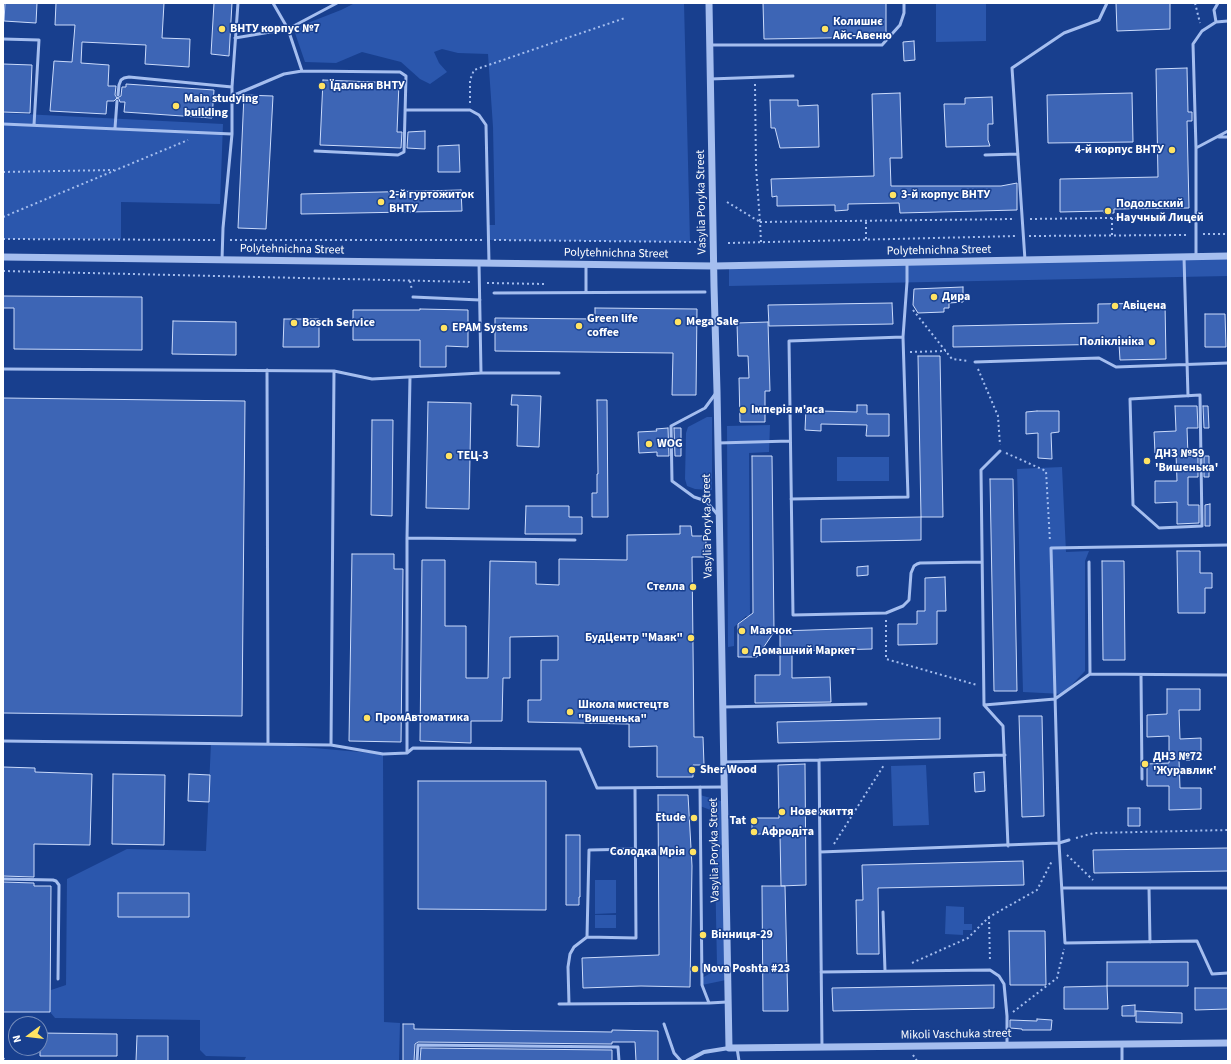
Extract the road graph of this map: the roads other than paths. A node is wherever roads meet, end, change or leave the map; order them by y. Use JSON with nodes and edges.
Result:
{"nodes":[{"id":1,"x":238,"y":3,"type":"edge"},
{"id":2,"x":273,"y":3,"type":"edge"},
{"id":3,"x":337,"y":3,"type":"edge"},
{"id":4,"x":709,"y":3,"type":"edge"},
{"id":5,"x":904,"y":3,"type":"edge"},
{"id":6,"x":1107,"y":3,"type":"edge"},
{"id":7,"x":1218,"y":3,"type":"edge"},
{"id":8,"x":1228,"y":21,"type":"edge"},
{"id":9,"x":1216,"y":22,"type":"junction"},
{"id":10,"x":288,"y":29,"type":"junction"},
{"id":11,"x":235,"y":38,"type":"junction"},
{"id":12,"x":3,"y":39,"type":"edge"},
{"id":13,"x":710,"y":45,"type":"junction"},
{"id":14,"x":302,"y":71,"type":"junction"},
{"id":15,"x":793,"y":76,"type":"dead end"},
{"id":16,"x":710,"y":79,"type":"junction"},
{"id":17,"x":232,"y":87,"type":"junction"},
{"id":18,"x":118,"y":95,"type":"dead end"},
{"id":19,"x":232,"y":96,"type":"junction"},
{"id":20,"x":117,"y":101,"type":"dead end"},
{"id":21,"x":405,"y":110,"type":"junction"},
{"id":22,"x":3,"y":124,"type":"edge"},
{"id":23,"x":34,"y":125,"type":"junction"},
{"id":24,"x":115,"y":128,"type":"junction"},
{"id":25,"x":1228,"y":131,"type":"edge"},
{"id":26,"x":232,"y":134,"type":"junction"},
{"id":27,"x":1217,"y":137,"type":"junction"},
{"id":28,"x":1228,"y":137,"type":"edge"},
{"id":29,"x":1196,"y":148,"type":"junction"},
{"id":30,"x":314,"y":151,"type":"dead end"},
{"id":31,"x":1018,"y":154,"type":"junction"},
{"id":32,"x":985,"y":155,"type":"dead end"},
{"id":33,"x":1228,"y":256,"type":"edge"},
{"id":34,"x":3,"y":257,"type":"edge"},
{"id":35,"x":1184,"y":257,"type":"junction"},
{"id":36,"x":1196,"y":257,"type":"junction"},
{"id":37,"x":222,"y":260,"type":"junction"},
{"id":38,"x":1025,"y":260,"type":"junction"},
{"id":39,"x":907,"y":262,"type":"junction"},
{"id":40,"x":479,"y":263,"type":"junction"},
{"id":41,"x":488,"y":263,"type":"junction"},
{"id":42,"x":586,"y":264,"type":"junction"},
{"id":43,"x":714,"y":266,"type":"junction"},
{"id":44,"x":586,"y":292,"type":"junction"},
{"id":45,"x":705,"y":292,"type":"dead end"},
{"id":46,"x":494,"y":293,"type":"dead end"},
{"id":47,"x":413,"y":297,"type":"dead end"},
{"id":48,"x":480,"y":300,"type":"junction"},
{"id":49,"x":903,"y":337,"type":"junction"},
{"id":50,"x":975,"y":362,"type":"road end"},
{"id":51,"x":1228,"y":363,"type":"edge"},
{"id":52,"x":1187,"y":364,"type":"junction"},
{"id":53,"x":3,"y":369,"type":"edge"},
{"id":54,"x":267,"y":370,"type":"junction"},
{"id":55,"x":334,"y":371,"type":"junction"},
{"id":56,"x":481,"y":373,"type":"junction"},
{"id":57,"x":558,"y":373,"type":"dead end"},
{"id":58,"x":410,"y":377,"type":"junction"},
{"id":59,"x":717,"y":391,"type":"junction"},
{"id":60,"x":1188,"y":396,"type":"junction"},
{"id":61,"x":790,"y":441,"type":"junction"},
{"id":62,"x":718,"y":443,"type":"junction"},
{"id":63,"x":1000,"y":451,"type":"road end"},
{"id":64,"x":791,"y":499,"type":"junction"},
{"id":65,"x":719,"y":517,"type":"junction"},
{"id":66,"x":407,"y":538,"type":"junction"},
{"id":67,"x":575,"y":540,"type":"dead end"},
{"id":68,"x":1228,"y":544,"type":"edge"},
{"id":69,"x":982,"y":562,"type":"junction"},
{"id":70,"x":1090,"y":562,"type":"dead end"},
{"id":71,"x":1090,"y":674,"type":"junction"},
{"id":72,"x":1141,"y":675,"type":"junction"},
{"id":73,"x":1228,"y":675,"type":"edge"},
{"id":74,"x":1055,"y":699,"type":"junction"},
{"id":75,"x":866,"y":704,"type":"dead end"},
{"id":76,"x":984,"y":705,"type":"junction"},
{"id":77,"x":723,"y":707,"type":"junction"},
{"id":78,"x":3,"y":741,"type":"edge"},
{"id":79,"x":268,"y":744,"type":"junction"},
{"id":80,"x":331,"y":745,"type":"junction"},
{"id":81,"x":407,"y":753,"type":"junction"},
{"id":82,"x":1004,"y":756,"type":"junction"},
{"id":83,"x":818,"y":760,"type":"junction"},
{"id":84,"x":724,"y":762,"type":"junction"},
{"id":85,"x":1142,"y":779,"type":"dead end"},
{"id":86,"x":725,"y":787,"type":"junction"},
{"id":87,"x":635,"y":788,"type":"junction"},
{"id":88,"x":700,"y":788,"type":"junction"},
{"id":89,"x":1069,"y":840,"type":"road end"},
{"id":90,"x":1059,"y":845,"type":"junction"},
{"id":91,"x":1008,"y":846,"type":"junction"},
{"id":92,"x":636,"y":849,"type":"junction"},
{"id":93,"x":820,"y":852,"type":"junction"},
{"id":94,"x":3,"y":879,"type":"edge"},
{"id":95,"x":1062,"y":888,"type":"junction"},
{"id":96,"x":1149,"y":888,"type":"junction"},
{"id":97,"x":1228,"y":888,"type":"edge"},
{"id":98,"x":883,"y":912,"type":"dead end"},
{"id":99,"x":587,"y":937,"type":"junction"},
{"id":100,"x":1150,"y":942,"type":"junction"},
{"id":101,"x":885,"y":971,"type":"junction"},
{"id":102,"x":821,"y":972,"type":"junction"},
{"id":103,"x":1228,"y":973,"type":"edge"},
{"id":104,"x":58,"y":979,"type":"dead end"},
{"id":105,"x":729,"y":1002,"type":"junction"},
{"id":106,"x":709,"y":1003,"type":"junction"},
{"id":107,"x":559,"y":1004,"type":"dead end"},
{"id":108,"x":569,"y":1004,"type":"junction"},
{"id":109,"x":664,"y":1024,"type":"dead end"},
{"id":110,"x":1228,"y":1043,"type":"edge"},
{"id":111,"x":1122,"y":1044,"type":"junction"},
{"id":112,"x":1007,"y":1045,"type":"junction"},
{"id":113,"x":822,"y":1047,"type":"junction"},
{"id":114,"x":733,"y":1048,"type":"junction"},
{"id":115,"x":417,"y":1061,"type":"edge"},
{"id":116,"x":619,"y":1061,"type":"edge"},
{"id":117,"x":681,"y":1061,"type":"edge"},
{"id":118,"x":687,"y":1061,"type":"edge"},
{"id":119,"x":739,"y":1061,"type":"edge"},
{"id":120,"x":1122,"y":1061,"type":"edge"}],
"edges":[{"from":1,"to":11,"type":"lane"},
{"from":2,"to":10,"type":"lane"},
{"from":3,"to":10,"type":"lane"},
{"from":4,"to":13,"type":"street","name":"Vasylia Poryka Street"},
{"from":5,"to":13,"type":"lane"},
{"from":6,"to":31,"type":"lane"},
{"from":7,"to":9,"type":"lane"},
{"from":8,"to":9,"type":"lane"},
{"from":9,"to":29,"type":"lane"},
{"from":10,"to":11,"type":"lane"},
{"from":10,"to":14,"type":"lane"},
{"from":11,"to":17,"type":"lane"},
{"from":12,"to":23,"type":"lane"},
{"from":13,"to":16,"type":"street","name":"Vasylia Poryka Street"},
{"from":14,"to":19,"type":"lane"},
{"from":14,"to":21,"type":"lane"},
{"from":15,"to":16,"type":"lane"},
{"from":16,"to":43,"type":"street","name":"Vasylia Poryka Street"},
{"from":17,"to":18,"type":"lane"},
{"from":17,"to":19,"type":"lane"},
{"from":19,"to":26,"type":"lane"},
{"from":20,"to":24,"type":"lane"},
{"from":21,"to":30,"type":"lane"},
{"from":21,"to":41,"type":"lane"},
{"from":22,"to":23,"type":"lane"},
{"from":23,"to":24,"type":"lane"},
{"from":24,"to":26,"type":"lane"},
{"from":25,"to":27,"type":"lane"},
{"from":26,"to":37,"type":"lane"},
{"from":27,"to":28,"type":"lane"},
{"from":27,"to":29,"type":"lane"},
{"from":29,"to":36,"type":"lane"},
{"from":31,"to":32,"type":"lane"},
{"from":31,"to":38,"type":"lane"},
{"from":33,"to":36,"type":"street","name":"Polytehnichna Street"},
{"from":34,"to":37,"type":"street","name":"Polytehnichna Street"},
{"from":35,"to":36,"type":"street","name":"Polytehnichna Street"},
{"from":35,"to":38,"type":"street","name":"Polytehnichna Street"},
{"from":35,"to":52,"type":"lane"},
{"from":37,"to":40,"type":"street","name":"Polytehnichna Street"},
{"from":38,"to":39,"type":"street","name":"Polytehnichna Street"},
{"from":39,"to":43,"type":"street","name":"Polytehnichna Street"},
{"from":39,"to":49,"type":"lane"},
{"from":40,"to":41,"type":"street","name":"Polytehnichna Street"},
{"from":40,"to":48,"type":"lane"},
{"from":41,"to":42,"type":"street","name":"Polytehnichna Street"},
{"from":42,"to":43,"type":"street","name":"Polytehnichna Street"},
{"from":42,"to":44,"type":"lane"},
{"from":43,"to":59,"type":"street","name":"Vasylia Poryka Street"},
{"from":44,"to":45,"type":"lane"},
{"from":44,"to":46,"type":"lane"},
{"from":47,"to":48,"type":"lane"},
{"from":48,"to":56,"type":"lane"},
{"from":49,"to":61,"type":"lane"},
{"from":49,"to":64,"type":"lane"},
{"from":50,"to":52,"type":"lane"},
{"from":51,"to":52,"type":"lane"},
{"from":52,"to":60,"type":"lane"},
{"from":53,"to":54,"type":"lane"},
{"from":54,"to":55,"type":"lane"},
{"from":54,"to":79,"type":"lane"},
{"from":55,"to":58,"type":"lane"},
{"from":55,"to":80,"type":"lane"},
{"from":56,"to":57,"type":"lane"},
{"from":56,"to":58,"type":"lane"},
{"from":58,"to":66,"type":"lane"},
{"from":59,"to":62,"type":"street","name":"Vasylia Poryka Street"},
{"from":59,"to":65,"type":"lane"},
{"from":60,"to":60,"type":"lane"},
{"from":61,"to":62,"type":"lane"},
{"from":61,"to":64,"type":"lane"},
{"from":62,"to":65,"type":"street","name":"Vasylia Poryka Street"},
{"from":63,"to":69,"type":"lane"},
{"from":64,"to":69,"type":"lane"},
{"from":65,"to":77,"type":"street","name":"Vasylia Poryka Street"},
{"from":66,"to":67,"type":"lane"},
{"from":66,"to":81,"type":"lane"},
{"from":68,"to":74,"type":"lane"},
{"from":69,"to":76,"type":"lane"},
{"from":70,"to":71,"type":"lane"},
{"from":71,"to":72,"type":"lane"},
{"from":71,"to":74,"type":"lane"},
{"from":72,"to":73,"type":"lane"},
{"from":72,"to":85,"type":"lane"},
{"from":74,"to":76,"type":"lane"},
{"from":74,"to":90,"type":"lane"},
{"from":75,"to":77,"type":"lane"},
{"from":76,"to":82,"type":"lane"},
{"from":77,"to":84,"type":"street","name":"Vasylia Poryka Street"},
{"from":78,"to":79,"type":"lane"},
{"from":79,"to":80,"type":"lane"},
{"from":80,"to":81,"type":"lane"},
{"from":81,"to":87,"type":"lane"},
{"from":82,"to":83,"type":"lane"},
{"from":82,"to":91,"type":"lane"},
{"from":83,"to":84,"type":"lane"},
{"from":83,"to":93,"type":"lane"},
{"from":84,"to":86,"type":"street","name":"Vasylia Poryka Street"},
{"from":86,"to":88,"type":"lane"},
{"from":86,"to":105,"type":"street","name":"Vasylia Poryka Street"},
{"from":87,"to":88,"type":"lane"},
{"from":87,"to":92,"type":"lane"},
{"from":88,"to":106,"type":"lane"},
{"from":89,"to":90,"type":"lane"},
{"from":90,"to":91,"type":"lane"},
{"from":90,"to":95,"type":"lane"},
{"from":91,"to":93,"type":"lane"},
{"from":92,"to":99,"type":"lane"},
{"from":92,"to":99,"type":"lane"},
{"from":93,"to":102,"type":"lane"},
{"from":94,"to":104,"type":"lane"},
{"from":95,"to":96,"type":"lane"},
{"from":95,"to":100,"type":"lane"},
{"from":96,"to":97,"type":"lane"},
{"from":96,"to":100,"type":"lane"},
{"from":98,"to":101,"type":"lane"},
{"from":99,"to":108,"type":"lane"},
{"from":100,"to":103,"type":"lane"},
{"from":101,"to":102,"type":"lane"},
{"from":101,"to":112,"type":"lane"},
{"from":102,"to":113,"type":"lane"},
{"from":105,"to":106,"type":"lane"},
{"from":105,"to":114,"type":"street","name":"Vasylia Poryka Street"},
{"from":106,"to":108,"type":"lane"},
{"from":107,"to":108,"type":"lane"},
{"from":109,"to":117,"type":"lane"},
{"from":110,"to":111,"type":"street","name":"Mikoli Vaschuka street"},
{"from":111,"to":112,"type":"street","name":"Mikoli Vaschuka street"},
{"from":111,"to":120,"type":"lane"},
{"from":112,"to":113,"type":"street","name":"Mikoli Vaschuka street"},
{"from":113,"to":114,"type":"street","name":"Mikoli Vaschuka street"},
{"from":114,"to":118,"type":"street","name":"Mikoli Vaschuka street"},
{"from":114,"to":119,"type":"lane"},
{"from":115,"to":116,"type":"lane"}]}
